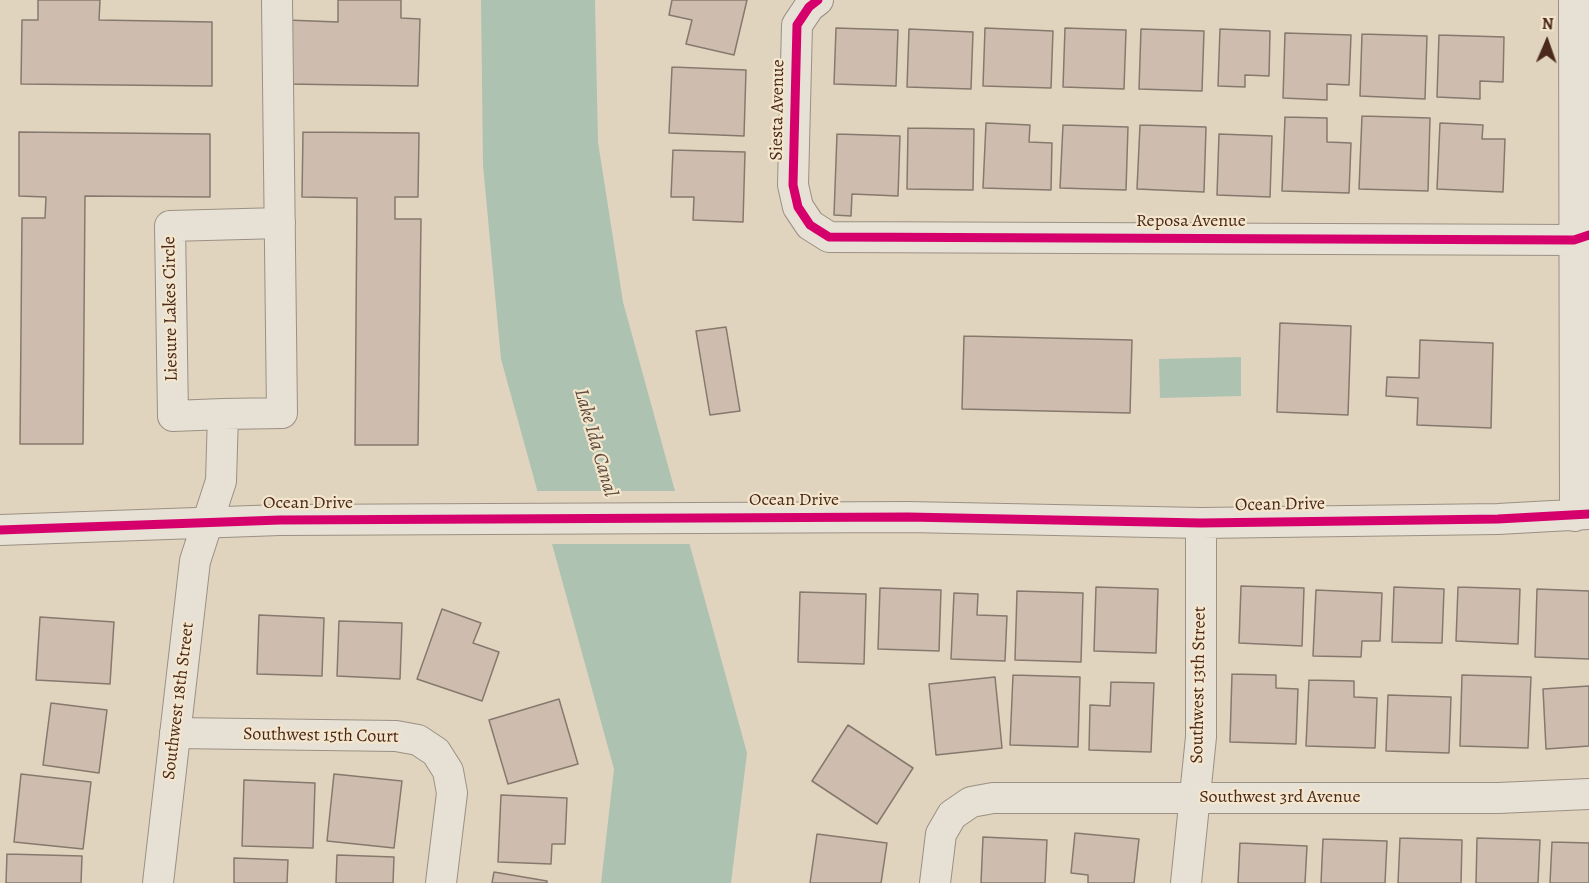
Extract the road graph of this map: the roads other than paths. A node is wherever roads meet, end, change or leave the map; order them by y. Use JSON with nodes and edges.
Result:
{"nodes":[{"id":1,"x":277,"y":0,"type":"edge"},
{"id":2,"x":818,"y":0,"type":"edge"},
{"id":3,"x":1574,"y":0,"type":"edge"},
{"id":4,"x":280,"y":224,"type":"junction"},
{"id":5,"x":810,"y":225,"type":"joint"},
{"id":6,"x":1582,"y":238,"type":"edge"},
{"id":7,"x":223,"y":414,"type":"junction"},
{"id":8,"x":1582,"y":515,"type":"edge"},
{"id":9,"x":208,"y":522,"type":"junction"},
{"id":10,"x":1201,"y":523,"type":"junction"},
{"id":11,"x":0,"y":530,"type":"edge"},
{"id":12,"x":175,"y":733,"type":"junction"},
{"id":13,"x":1589,"y":794,"type":"edge"},
{"id":14,"x":1196,"y":798,"type":"junction"},
{"id":15,"x":158,"y":883,"type":"edge"},
{"id":16,"x":441,"y":883,"type":"edge"},
{"id":17,"x":935,"y":883,"type":"edge"},
{"id":18,"x":1186,"y":883,"type":"edge"}],
"edges":[{"from":1,"to":4,"type":"street","name":"Liesure Lakes Circle"},
{"from":2,"to":5,"type":"street","name":"Siesta Avenue"},
{"from":3,"to":6,"type":"street"},
{"from":4,"to":7,"type":"street","name":"Liesure Lakes Circle"},
{"from":4,"to":7,"type":"street","name":"Liesure Lakes Circle"},
{"from":5,"to":6,"type":"street","name":"Reposa Avenue"},
{"from":6,"to":8,"type":"street"},
{"from":7,"to":9,"type":"street"},
{"from":8,"to":10,"type":"street","name":"Ocean Drive"},
{"from":9,"to":10,"type":"street","name":"Ocean Drive"},
{"from":9,"to":11,"type":"street","name":"Ocean Drive"},
{"from":9,"to":12,"type":"street","name":"Southwest 18th Street"},
{"from":10,"to":14,"type":"street","name":"Southwest 13th Street"},
{"from":12,"to":15,"type":"street","name":"Southwest 18th Street"},
{"from":12,"to":16,"type":"street","name":"Southwest 15th Court"},
{"from":13,"to":14,"type":"street","name":"Southwest 3rd Avenue"},
{"from":14,"to":17,"type":"street","name":"Southwest 3rd Avenue"},
{"from":14,"to":18,"type":"street","name":"Southwest 13th Street"}]}
